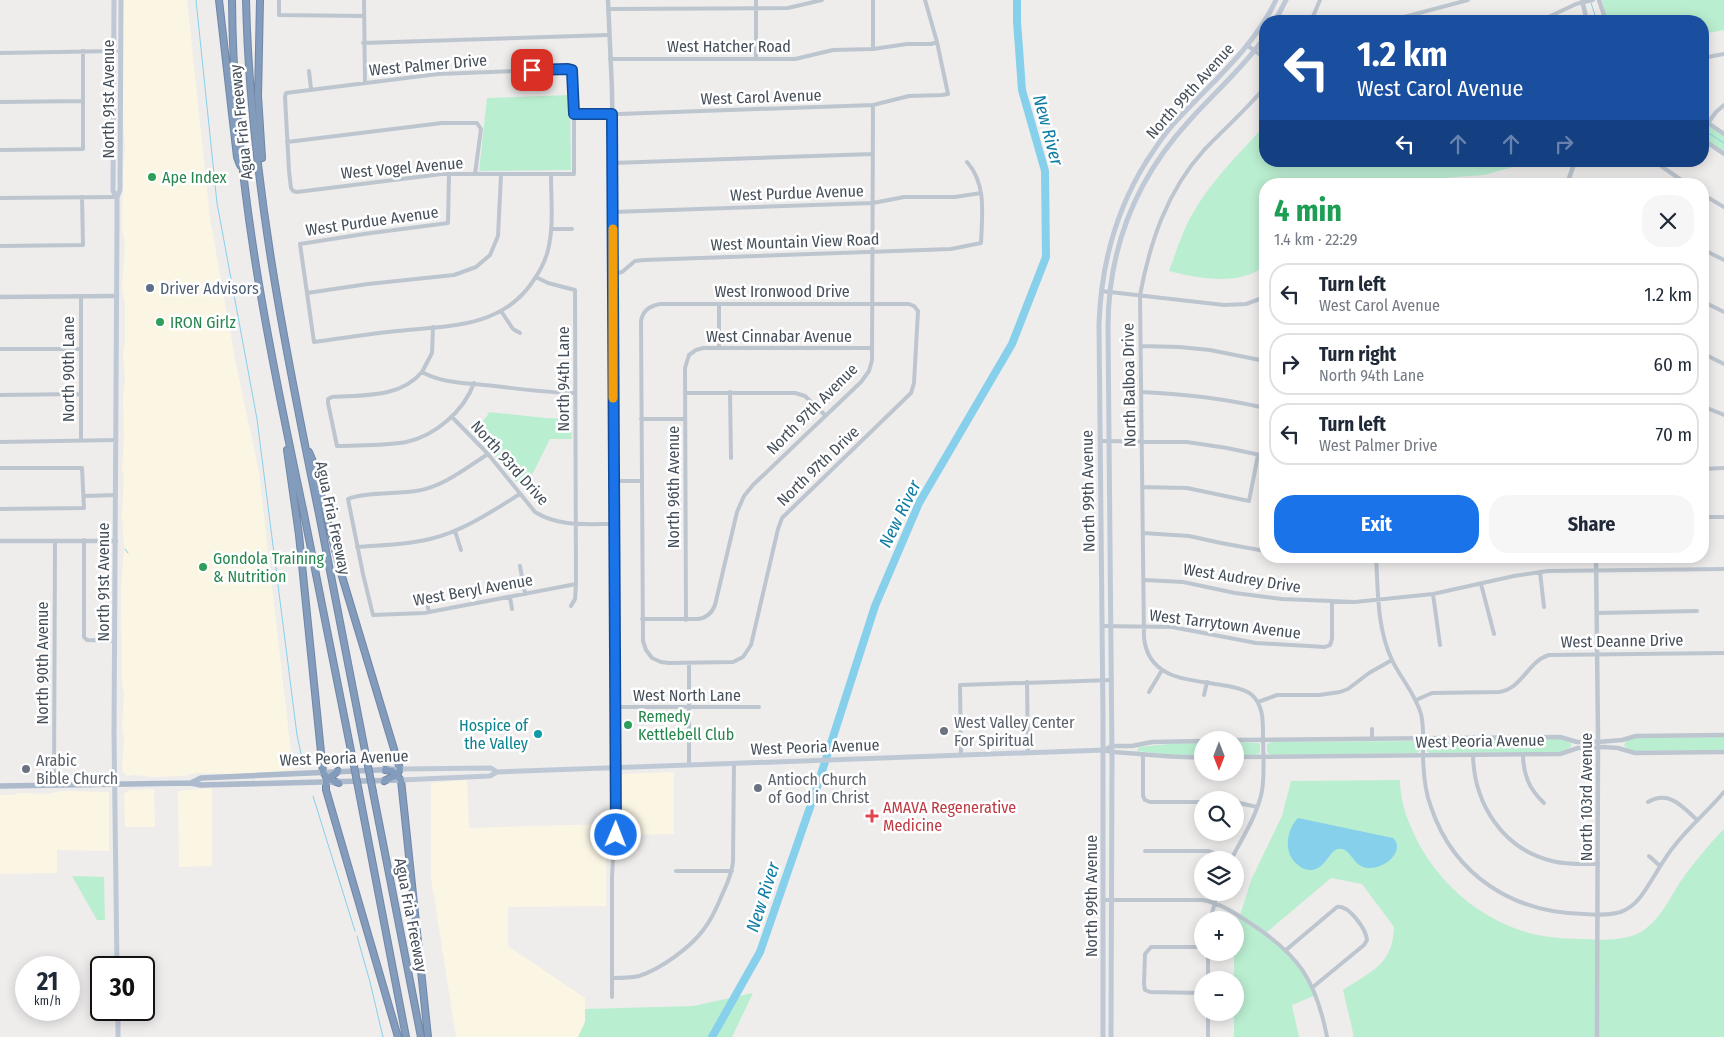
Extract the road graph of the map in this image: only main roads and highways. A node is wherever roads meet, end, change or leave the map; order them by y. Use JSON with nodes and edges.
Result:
{"nodes":[{"id":1,"x":114,"y":0,"type":"edge"},
{"id":2,"x":121,"y":0,"type":"edge"},
{"id":3,"x":219,"y":0,"type":"edge"},
{"id":4,"x":232,"y":0,"type":"edge"},
{"id":5,"x":246,"y":0,"type":"edge"},
{"id":6,"x":260,"y":0,"type":"edge"},
{"id":7,"x":1276,"y":0,"type":"edge"},
{"id":8,"x":1286,"y":0,"type":"edge"},
{"id":9,"x":1268,"y":15,"type":"edge"},
{"id":10,"x":1278,"y":15,"type":"edge"},
{"id":11,"x":1259,"y":30,"type":"edge"},
{"id":12,"x":1259,"y":45,"type":"edge"},
{"id":13,"x":117,"y":123,"type":"junction"},
{"id":14,"x":1171,"y":127,"type":"junction"},
{"id":15,"x":1178,"y":134,"type":"junction"},
{"id":16,"x":244,"y":181,"type":"junction"},
{"id":17,"x":271,"y":259,"type":"junction"},
{"id":18,"x":288,"y":439,"type":"junction"},
{"id":19,"x":303,"y":439,"type":"junction"},
{"id":20,"x":1110,"y":519,"type":"junction"},
{"id":21,"x":1101,"y":520,"type":"junction"},
{"id":22,"x":1104,"y":750,"type":"junction"},
{"id":23,"x":385,"y":770,"type":"joint"},
{"id":24,"x":338,"y":771,"type":"junction"},
{"id":25,"x":323,"y":772,"type":"junction"},
{"id":26,"x":497,"y":772,"type":"junction"},
{"id":27,"x":277,"y":774,"type":"junction"},
{"id":28,"x":399,"y":775,"type":"junction"},
{"id":29,"x":327,"y":781,"type":"junction"},
{"id":30,"x":384,"y":781,"type":"joint"},
{"id":31,"x":191,"y":783,"type":"junction"},
{"id":32,"x":339,"y":783,"type":"joint"},
{"id":33,"x":115,"y":785,"type":"junction"},
{"id":34,"x":243,"y":785,"type":"junction"},
{"id":35,"x":0,"y":786,"type":"edge"},
{"id":36,"x":1103,"y":839,"type":"junction"},
{"id":37,"x":1112,"y":839,"type":"junction"},
{"id":38,"x":117,"y":956,"type":"edge"},
{"id":39,"x":118,"y":1021,"type":"edge"},
{"id":40,"x":118,"y":1037,"type":"edge"},
{"id":41,"x":398,"y":1037,"type":"edge"},
{"id":42,"x":406,"y":1037,"type":"edge"},
{"id":43,"x":421,"y":1037,"type":"edge"},
{"id":44,"x":428,"y":1037,"type":"edge"},
{"id":45,"x":1103,"y":1037,"type":"edge"},
{"id":46,"x":1111,"y":1037,"type":"edge"}],
"edges":[{"from":1,"to":13,"type":"main road","name":"North 91st Avenue"},
{"from":2,"to":13,"type":"main road","name":"North 91st Avenue"},
{"from":3,"to":16,"type":"highway"},
{"from":4,"to":16,"type":"highway","name":"Agua Fria Freeway"},
{"from":5,"to":17,"type":"highway","name":"Agua Fria Freeway"},
{"from":6,"to":17,"type":"highway"},
{"from":7,"to":9,"type":"main road","name":"North 99th Avenue"},
{"from":8,"to":10,"type":"main road"},
{"from":11,"to":14,"type":"main road","name":"North 99th Avenue"},
{"from":12,"to":15,"type":"main road","name":"North 99th Avenue"},
{"from":13,"to":33,"type":"main road","name":"North 91st Avenue"},
{"from":14,"to":15,"type":"main road"},
{"from":14,"to":21,"type":"main road","name":"North 99th Avenue"},
{"from":15,"to":20,"type":"main road","name":"North 99th Avenue"},
{"from":16,"to":18,"type":"highway","name":"Agua Fria Freeway"},
{"from":17,"to":19,"type":"highway","name":"Agua Fria Freeway"},
{"from":18,"to":25,"type":"highway"},
{"from":18,"to":42,"type":"highway","name":"Agua Fria Freeway","bridge":true},
{"from":19,"to":28,"type":"highway"},
{"from":19,"to":43,"type":"highway","name":"Agua Fria Freeway","bridge":true},
{"from":20,"to":21,"type":"main road"},
{"from":20,"to":37,"type":"main road","name":"North 99th Avenue"},
{"from":21,"to":22,"type":"main road","name":"North 99th Avenue"},
{"from":22,"to":26,"type":"main road","name":"West Peoria Avenue"},
{"from":22,"to":36,"type":"main road","name":"North 99th Avenue"},
{"from":23,"to":24,"type":"main road","name":"West Peoria Avenue"},
{"from":23,"to":28,"type":"highway"},
{"from":24,"to":25,"type":"main road","name":"West Peoria Avenue"},
{"from":24,"to":29,"type":"highway"},
{"from":25,"to":27,"type":"main road","name":"West Peoria Avenue"},
{"from":25,"to":29,"type":"highway"},
{"from":26,"to":28,"type":"main road","name":"West Peoria Avenue"},
{"from":26,"to":28,"type":"main road","name":"West Peoria Avenue"},
{"from":27,"to":31,"type":"main road","name":"West Peoria Avenue"},
{"from":27,"to":34,"type":"main road"},
{"from":28,"to":30,"type":"highway"},
{"from":28,"to":44,"type":"highway"},
{"from":29,"to":32,"type":"highway"},
{"from":29,"to":34,"type":"main road","name":"West Peoria Avenue"},
{"from":29,"to":41,"type":"highway"},
{"from":30,"to":32,"type":"main road","name":"West Peoria Avenue"},
{"from":31,"to":33,"type":"main road","name":"West Peoria Avenue"},
{"from":31,"to":34,"type":"main road","name":"West Peoria Avenue"},
{"from":33,"to":35,"type":"main road","name":"West Peoria Avenue"},
{"from":33,"to":38,"type":"main road","name":"North 91st Avenue"},
{"from":36,"to":37,"type":"main road"},
{"from":36,"to":45,"type":"main road","name":"North 99th Avenue"},
{"from":37,"to":46,"type":"main road","name":"North 99th Avenue"},
{"from":39,"to":40,"type":"main road"}]}
